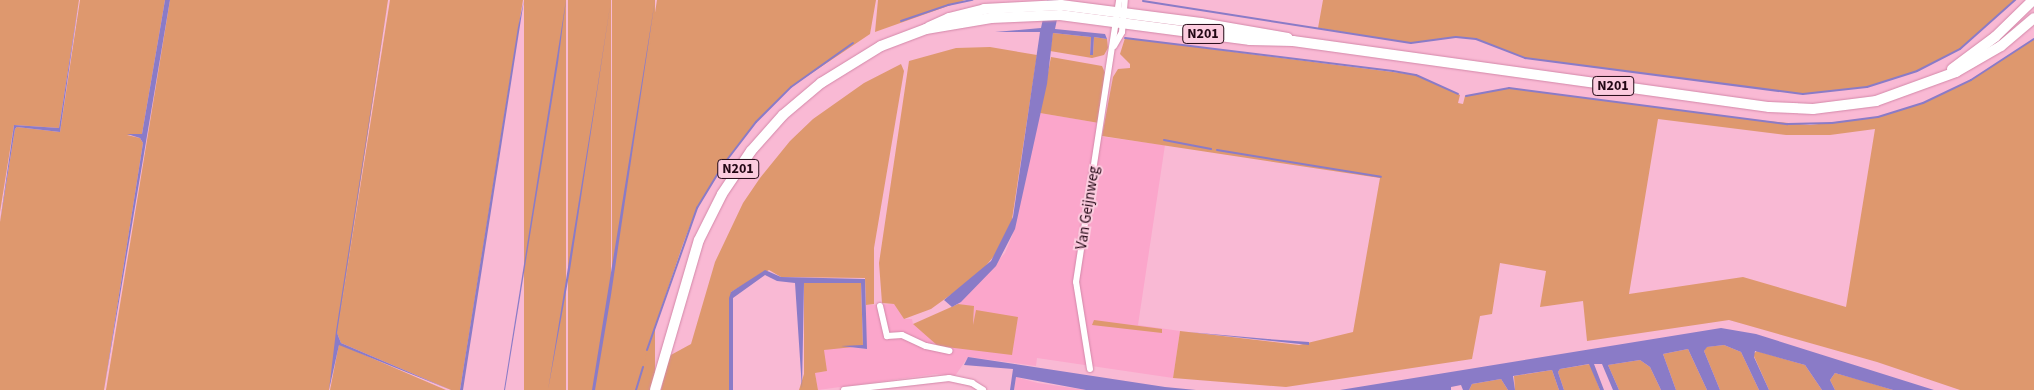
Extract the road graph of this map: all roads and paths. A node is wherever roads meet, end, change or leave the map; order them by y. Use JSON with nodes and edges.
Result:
{"nodes":[{"id":1,"x":1119,"y":0,"type":"edge"},
{"id":2,"x":1125,"y":0,"type":"edge"},
{"id":3,"x":2033,"y":0,"type":"edge"},
{"id":4,"x":1120,"y":17,"type":"junction"},
{"id":5,"x":2034,"y":18,"type":"edge"},
{"id":6,"x":1931,"y":82,"type":"junction"},
{"id":7,"x":880,"y":306,"type":"dead end"},
{"id":8,"x":949,"y":351,"type":"dead end"},
{"id":9,"x":1090,"y":369,"type":"dead end"},
{"id":10,"x":654,"y":390,"type":"edge"},
{"id":11,"x":844,"y":390,"type":"edge"},
{"id":12,"x":983,"y":390,"type":"edge"}],
"edges":[{"from":1,"to":4,"type":"street","name":"Van Geijnweg"},
{"from":2,"to":4,"type":"street","name":"Van Geijnweg"},
{"from":3,"to":6,"type":"main road","number":"N201"},
{"from":4,"to":6,"type":"main road","number":"N201"},
{"from":4,"to":9,"type":"street","name":"Van Geijnweg"},
{"from":4,"to":10,"type":"main road","number":"N201"},
{"from":5,"to":6,"type":"main road","number":"N201"},
{"from":7,"to":8,"type":"street"},
{"from":11,"to":12,"type":"street"}]}
